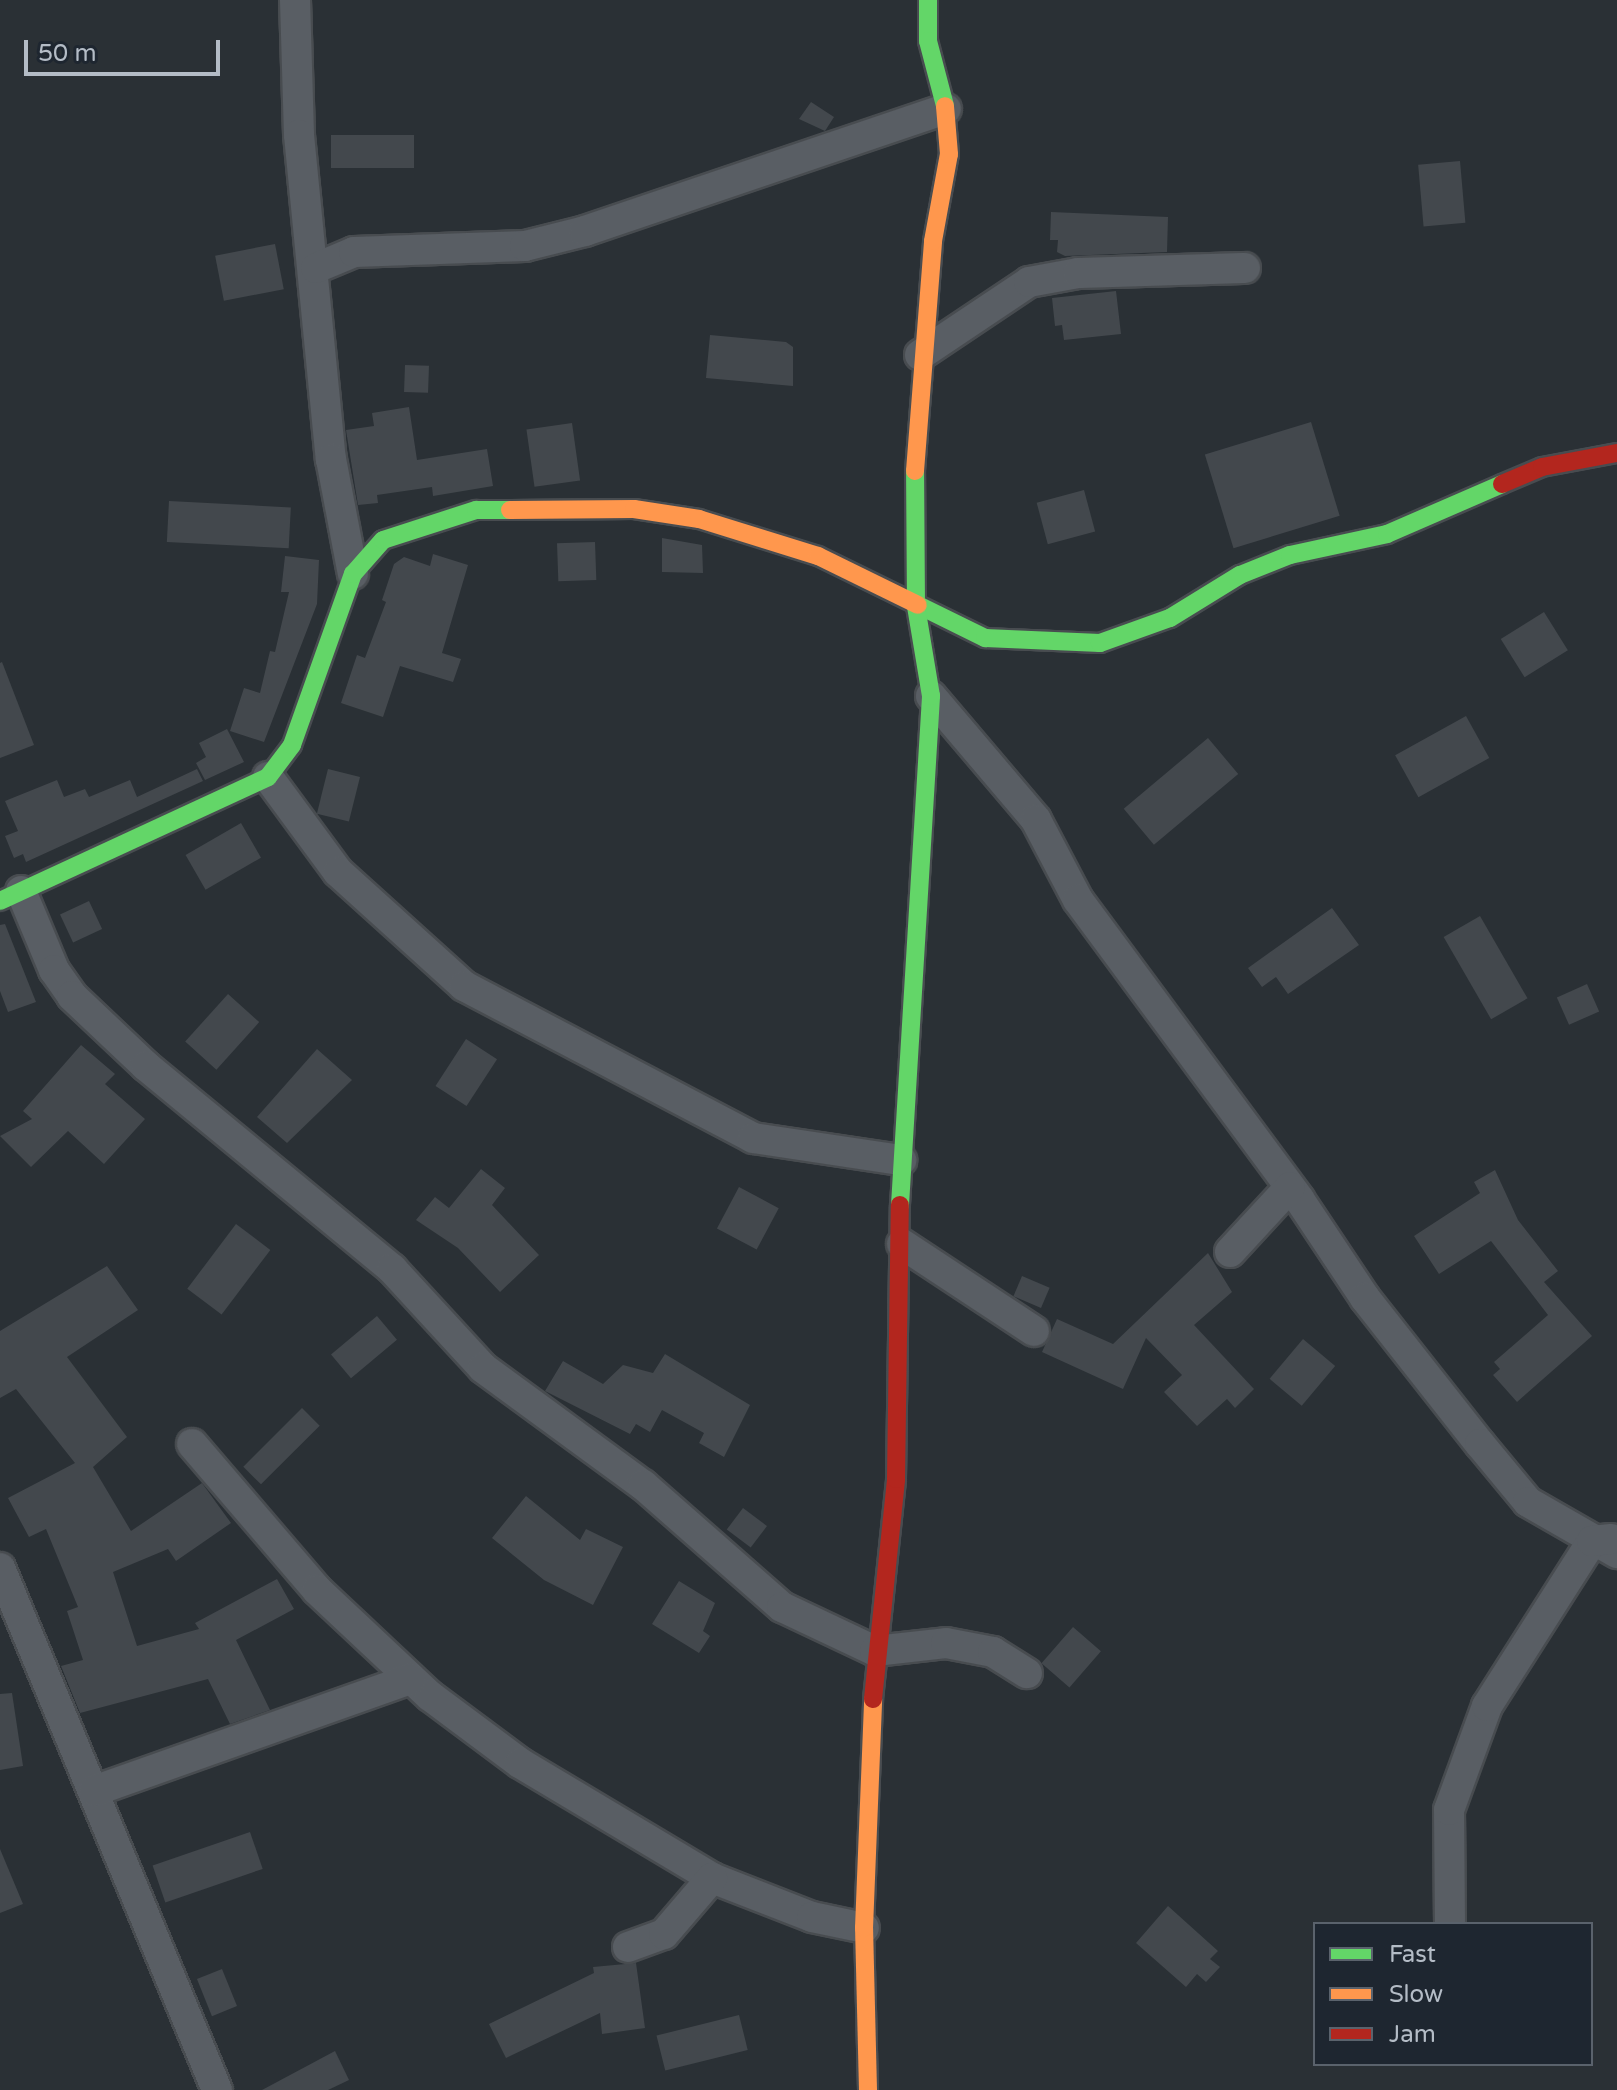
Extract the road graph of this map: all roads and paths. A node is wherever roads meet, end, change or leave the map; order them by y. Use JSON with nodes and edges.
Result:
{"nodes":[{"id":1,"x":295,"y":0,"type":"edge"},
{"id":2,"x":928,"y":0,"type":"edge"},
{"id":3,"x":946,"y":109,"type":"junction"},
{"id":4,"x":316,"y":268,"type":"junction"},
{"id":5,"x":1245,"y":268,"type":"dead end"},
{"id":6,"x":920,"y":355,"type":"junction"},
{"id":7,"x":1617,"y":453,"type":"edge"},
{"id":8,"x":353,"y":574,"type":"junction"},
{"id":9,"x":916,"y":606,"type":"junction"},
{"id":10,"x":931,"y":696,"type":"junction"},
{"id":11,"x":268,"y":777,"type":"junction"},
{"id":12,"x":10,"y":896,"type":"edge"},
{"id":13,"x":901,"y":1160,"type":"junction"},
{"id":14,"x":1290,"y":1187,"type":"junction"},
{"id":15,"x":902,"y":1244,"type":"junction"},
{"id":16,"x":1230,"y":1252,"type":"dead end"},
{"id":17,"x":1034,"y":1331,"type":"dead end"},
{"id":18,"x":192,"y":1444,"type":"dead end"},
{"id":19,"x":1609,"y":1544,"type":"edge"},
{"id":20,"x":0,"y":1568,"type":"edge"},
{"id":21,"x":875,"y":1651,"type":"junction"},
{"id":22,"x":1027,"y":1673,"type":"dead end"},
{"id":23,"x":411,"y":1679,"type":"junction"},
{"id":24,"x":94,"y":1791,"type":"junction"},
{"id":25,"x":712,"y":1878,"type":"junction"},
{"id":26,"x":1450,"y":1922,"type":"edge"},
{"id":27,"x":864,"y":1928,"type":"junction"},
{"id":28,"x":628,"y":1947,"type":"dead end"},
{"id":29,"x":217,"y":2090,"type":"edge"},
{"id":30,"x":868,"y":2090,"type":"edge"}],
"edges":[{"from":1,"to":4,"type":"street"},
{"from":2,"to":3,"type":"street"},
{"from":3,"to":4,"type":"street"},
{"from":3,"to":6,"type":"street"},
{"from":4,"to":8,"type":"street"},
{"from":5,"to":6,"type":"street"},
{"from":6,"to":9,"type":"street"},
{"from":7,"to":9,"type":"street"},
{"from":8,"to":9,"type":"street"},
{"from":8,"to":11,"type":"street"},
{"from":9,"to":10,"type":"street"},
{"from":10,"to":13,"type":"street"},
{"from":10,"to":14,"type":"street"},
{"from":11,"to":12,"type":"street"},
{"from":11,"to":13,"type":"street"},
{"from":12,"to":21,"type":"street"},
{"from":13,"to":15,"type":"street"},
{"from":14,"to":16,"type":"street"},
{"from":14,"to":19,"type":"street"},
{"from":15,"to":17,"type":"street"},
{"from":15,"to":21,"type":"street"},
{"from":18,"to":23,"type":"street"},
{"from":19,"to":26,"type":"street"},
{"from":20,"to":24,"type":"street"},
{"from":21,"to":22,"type":"street"},
{"from":21,"to":27,"type":"street"},
{"from":23,"to":24,"type":"street"},
{"from":23,"to":25,"type":"street"},
{"from":24,"to":29,"type":"street"},
{"from":25,"to":27,"type":"street"},
{"from":25,"to":28,"type":"street"},
{"from":27,"to":30,"type":"street"}]}
